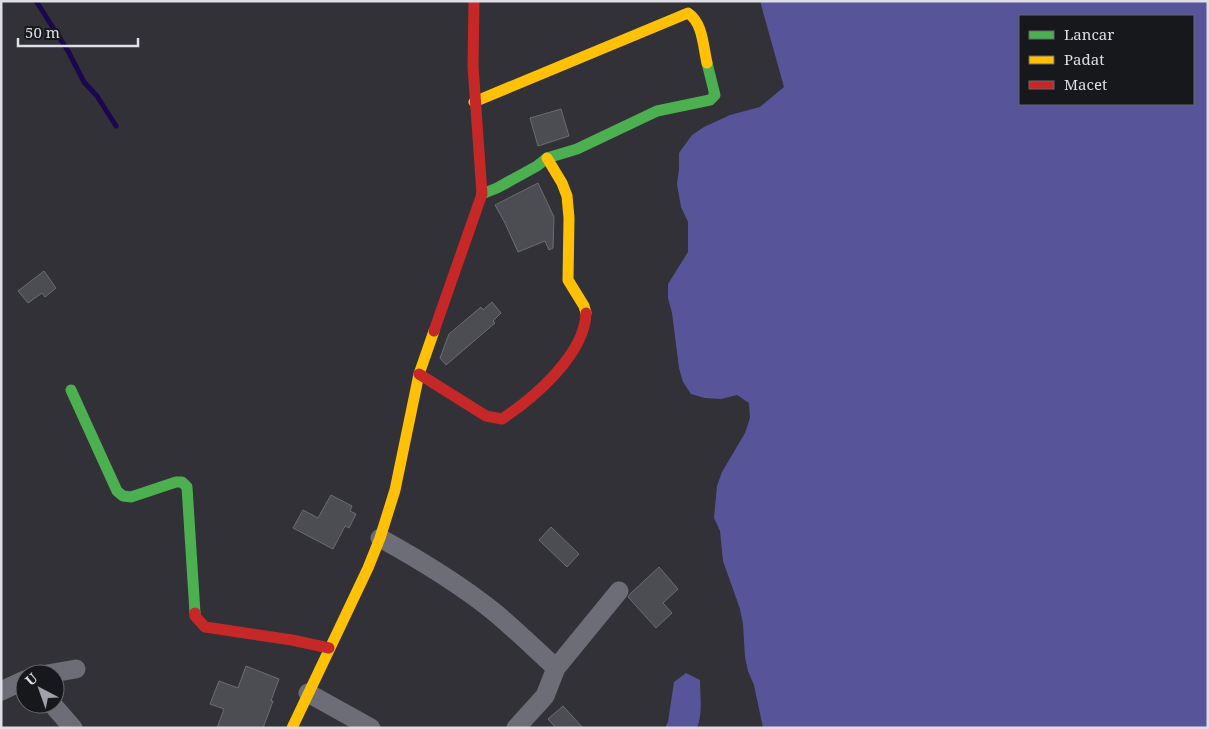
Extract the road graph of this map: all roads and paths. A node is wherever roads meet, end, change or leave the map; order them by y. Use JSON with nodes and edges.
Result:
{"nodes":[{"id":1,"x":474,"y":1,"type":"edge"},
{"id":2,"x":474,"y":102,"type":"junction"},
{"id":3,"x":546,"y":158,"type":"junction"},
{"id":4,"x":482,"y":194,"type":"junction"},
{"id":5,"x":419,"y":374,"type":"junction"},
{"id":6,"x":71,"y":390,"type":"dead end"},
{"id":7,"x":380,"y":538,"type":"junction"},
{"id":8,"x":619,"y":591,"type":"dead end"},
{"id":9,"x":329,"y":648,"type":"junction"},
{"id":10,"x":556,"y":668,"type":"junction"},
{"id":11,"x":76,"y":669,"type":"dead end"},
{"id":12,"x":65,"y":671,"type":"edge"},
{"id":13,"x":15,"y":685,"type":"edge"},
{"id":14,"x":1,"y":691,"type":"edge"},
{"id":15,"x":308,"y":693,"type":"junction"},
{"id":16,"x":61,"y":714,"type":"edge"},
{"id":17,"x":73,"y":728,"type":"edge"},
{"id":18,"x":292,"y":728,"type":"edge"},
{"id":19,"x":371,"y":728,"type":"edge"},
{"id":20,"x":516,"y":728,"type":"edge"}],
"edges":[{"from":1,"to":2,"type":"street"},
{"from":2,"to":3,"type":"street"},
{"from":2,"to":4,"type":"street"},
{"from":3,"to":4,"type":"street"},
{"from":3,"to":5,"type":"street"},
{"from":4,"to":5,"type":"street"},
{"from":5,"to":7,"type":"street"},
{"from":6,"to":9,"type":"street"},
{"from":7,"to":9,"type":"street"},
{"from":7,"to":10,"type":"street"},
{"from":8,"to":10,"type":"street"},
{"from":9,"to":15,"type":"street"},
{"from":10,"to":20,"type":"street"},
{"from":11,"to":12,"type":"street"},
{"from":13,"to":14,"type":"street"},
{"from":15,"to":18,"type":"street"},
{"from":15,"to":19,"type":"street"},
{"from":16,"to":17,"type":"street"}]}
